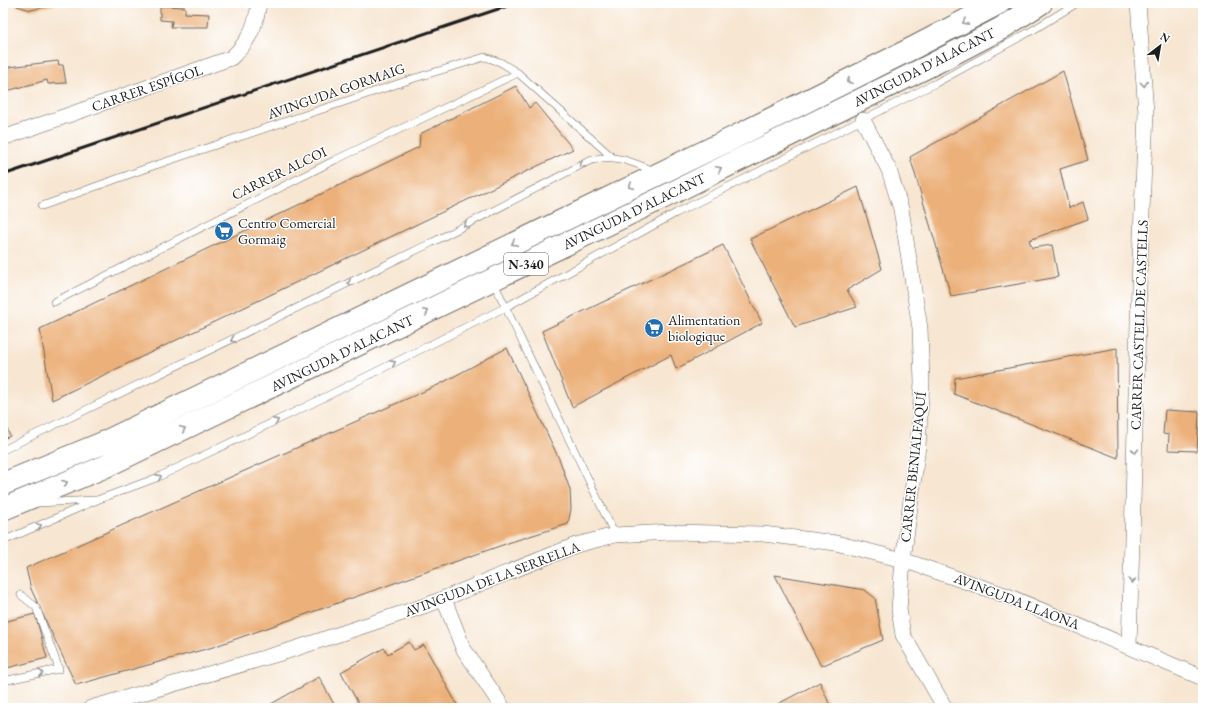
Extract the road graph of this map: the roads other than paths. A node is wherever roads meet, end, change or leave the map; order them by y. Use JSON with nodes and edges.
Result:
{"nodes":[{"id":1,"x":259,"y":3,"type":"edge"},
{"id":2,"x":999,"y":3,"type":"edge"},
{"id":3,"x":1042,"y":3,"type":"edge"},
{"id":4,"x":1077,"y":3,"type":"edge"},
{"id":5,"x":1138,"y":3,"type":"edge"},
{"id":6,"x":518,"y":73,"type":"junction"},
{"id":7,"x":862,"y":120,"type":"junction"},
{"id":8,"x":3,"y":138,"type":"edge"},
{"id":9,"x":612,"y":157,"type":"junction"},
{"id":10,"x":658,"y":173,"type":"junction"},
{"id":11,"x":42,"y":206,"type":"dead end"},
{"id":12,"x":493,"y":280,"type":"junction"},
{"id":13,"x":54,"y":302,"type":"dead end"},
{"id":14,"x":506,"y":307,"type":"junction"},
{"id":15,"x":3,"y":450,"type":"edge"},
{"id":16,"x":42,"y":469,"type":"junction"},
{"id":17,"x":3,"y":473,"type":"edge"},
{"id":18,"x":3,"y":484,"type":"edge"},
{"id":19,"x":97,"y":500,"type":"junction"},
{"id":20,"x":10,"y":506,"type":"edge"},
{"id":21,"x":615,"y":535,"type":"junction"},
{"id":22,"x":3,"y":541,"type":"edge"},
{"id":23,"x":903,"y":560,"type":"junction"},
{"id":24,"x":21,"y":595,"type":"dead end"},
{"id":25,"x":444,"y":599,"type":"junction"},
{"id":26,"x":1129,"y":647,"type":"junction"},
{"id":27,"x":1203,"y":678,"type":"edge"},
{"id":28,"x":3,"y":681,"type":"edge"},
{"id":29,"x":91,"y":708,"type":"edge"},
{"id":30,"x":503,"y":708,"type":"edge"},
{"id":31,"x":944,"y":708,"type":"edge"}],
"edges":[{"from":1,"to":8,"type":"street","name":"CARRER ESPÍGOL"},
{"from":2,"to":10,"type":"main road","name":"AVINGUDA D'ALACANT","number":"N-340","one_way":true},
{"from":12,"to":3,"type":"main road","name":"AVINGUDA D'ALACANT","number":"N-340","one_way":true},
{"from":4,"to":7,"type":"lane"},
{"from":5,"to":26,"type":"street","name":"CARRER CASTELL DE CASTELLS","one_way":true},
{"from":6,"to":9,"type":"lane","name":"AVINGUDA GORMAIG"},
{"from":6,"to":11,"type":"lane","name":"AVINGUDA GORMAIG"},
{"from":6,"to":13,"type":"lane","name":"CARRER ALCOI"},
{"from":7,"to":14,"type":"lane"},
{"from":7,"to":23,"type":"street","name":"CARRER BENIALFAQUÍ"},
{"from":9,"to":10,"type":"lane"},
{"from":9,"to":15,"type":"lane","one_way":true},
{"from":10,"to":16,"type":"main road","name":"AVINGUDA D'ALACANT","number":"N-340","one_way":true},
{"from":12,"to":14,"type":"lane"},
{"from":20,"to":12,"type":"main road","name":"AVINGUDA D'ALACANT","number":"N-340","one_way":true},
{"from":19,"to":14,"type":"lane","one_way":true},
{"from":14,"to":21,"type":"lane"},
{"from":16,"to":17,"type":"main road"},
{"from":16,"to":18,"type":"main road","name":"AVINGUDA D'ALACANT","number":"N-340"},
{"from":19,"to":20,"type":"lane"},
{"from":22,"to":19,"type":"lane","one_way":true},
{"from":21,"to":23,"type":"street","name":"AVINGUDA DE LA SERRELLA"},
{"from":21,"to":25,"type":"street","name":"AVINGUDA DE LA SERRELLA"},
{"from":23,"to":26,"type":"street","name":"AVINGUDA LLAONA"},
{"from":23,"to":31,"type":"street","name":"CARRER BENIALFAQUÍ"},
{"from":28,"to":24,"type":"lane","one_way":true},
{"from":25,"to":29,"type":"street","name":"AVINGUDA DE LA SERRELLA"},
{"from":25,"to":30,"type":"street"},
{"from":26,"to":27,"type":"street","name":"AVINGUDA LLAONA"}]}
